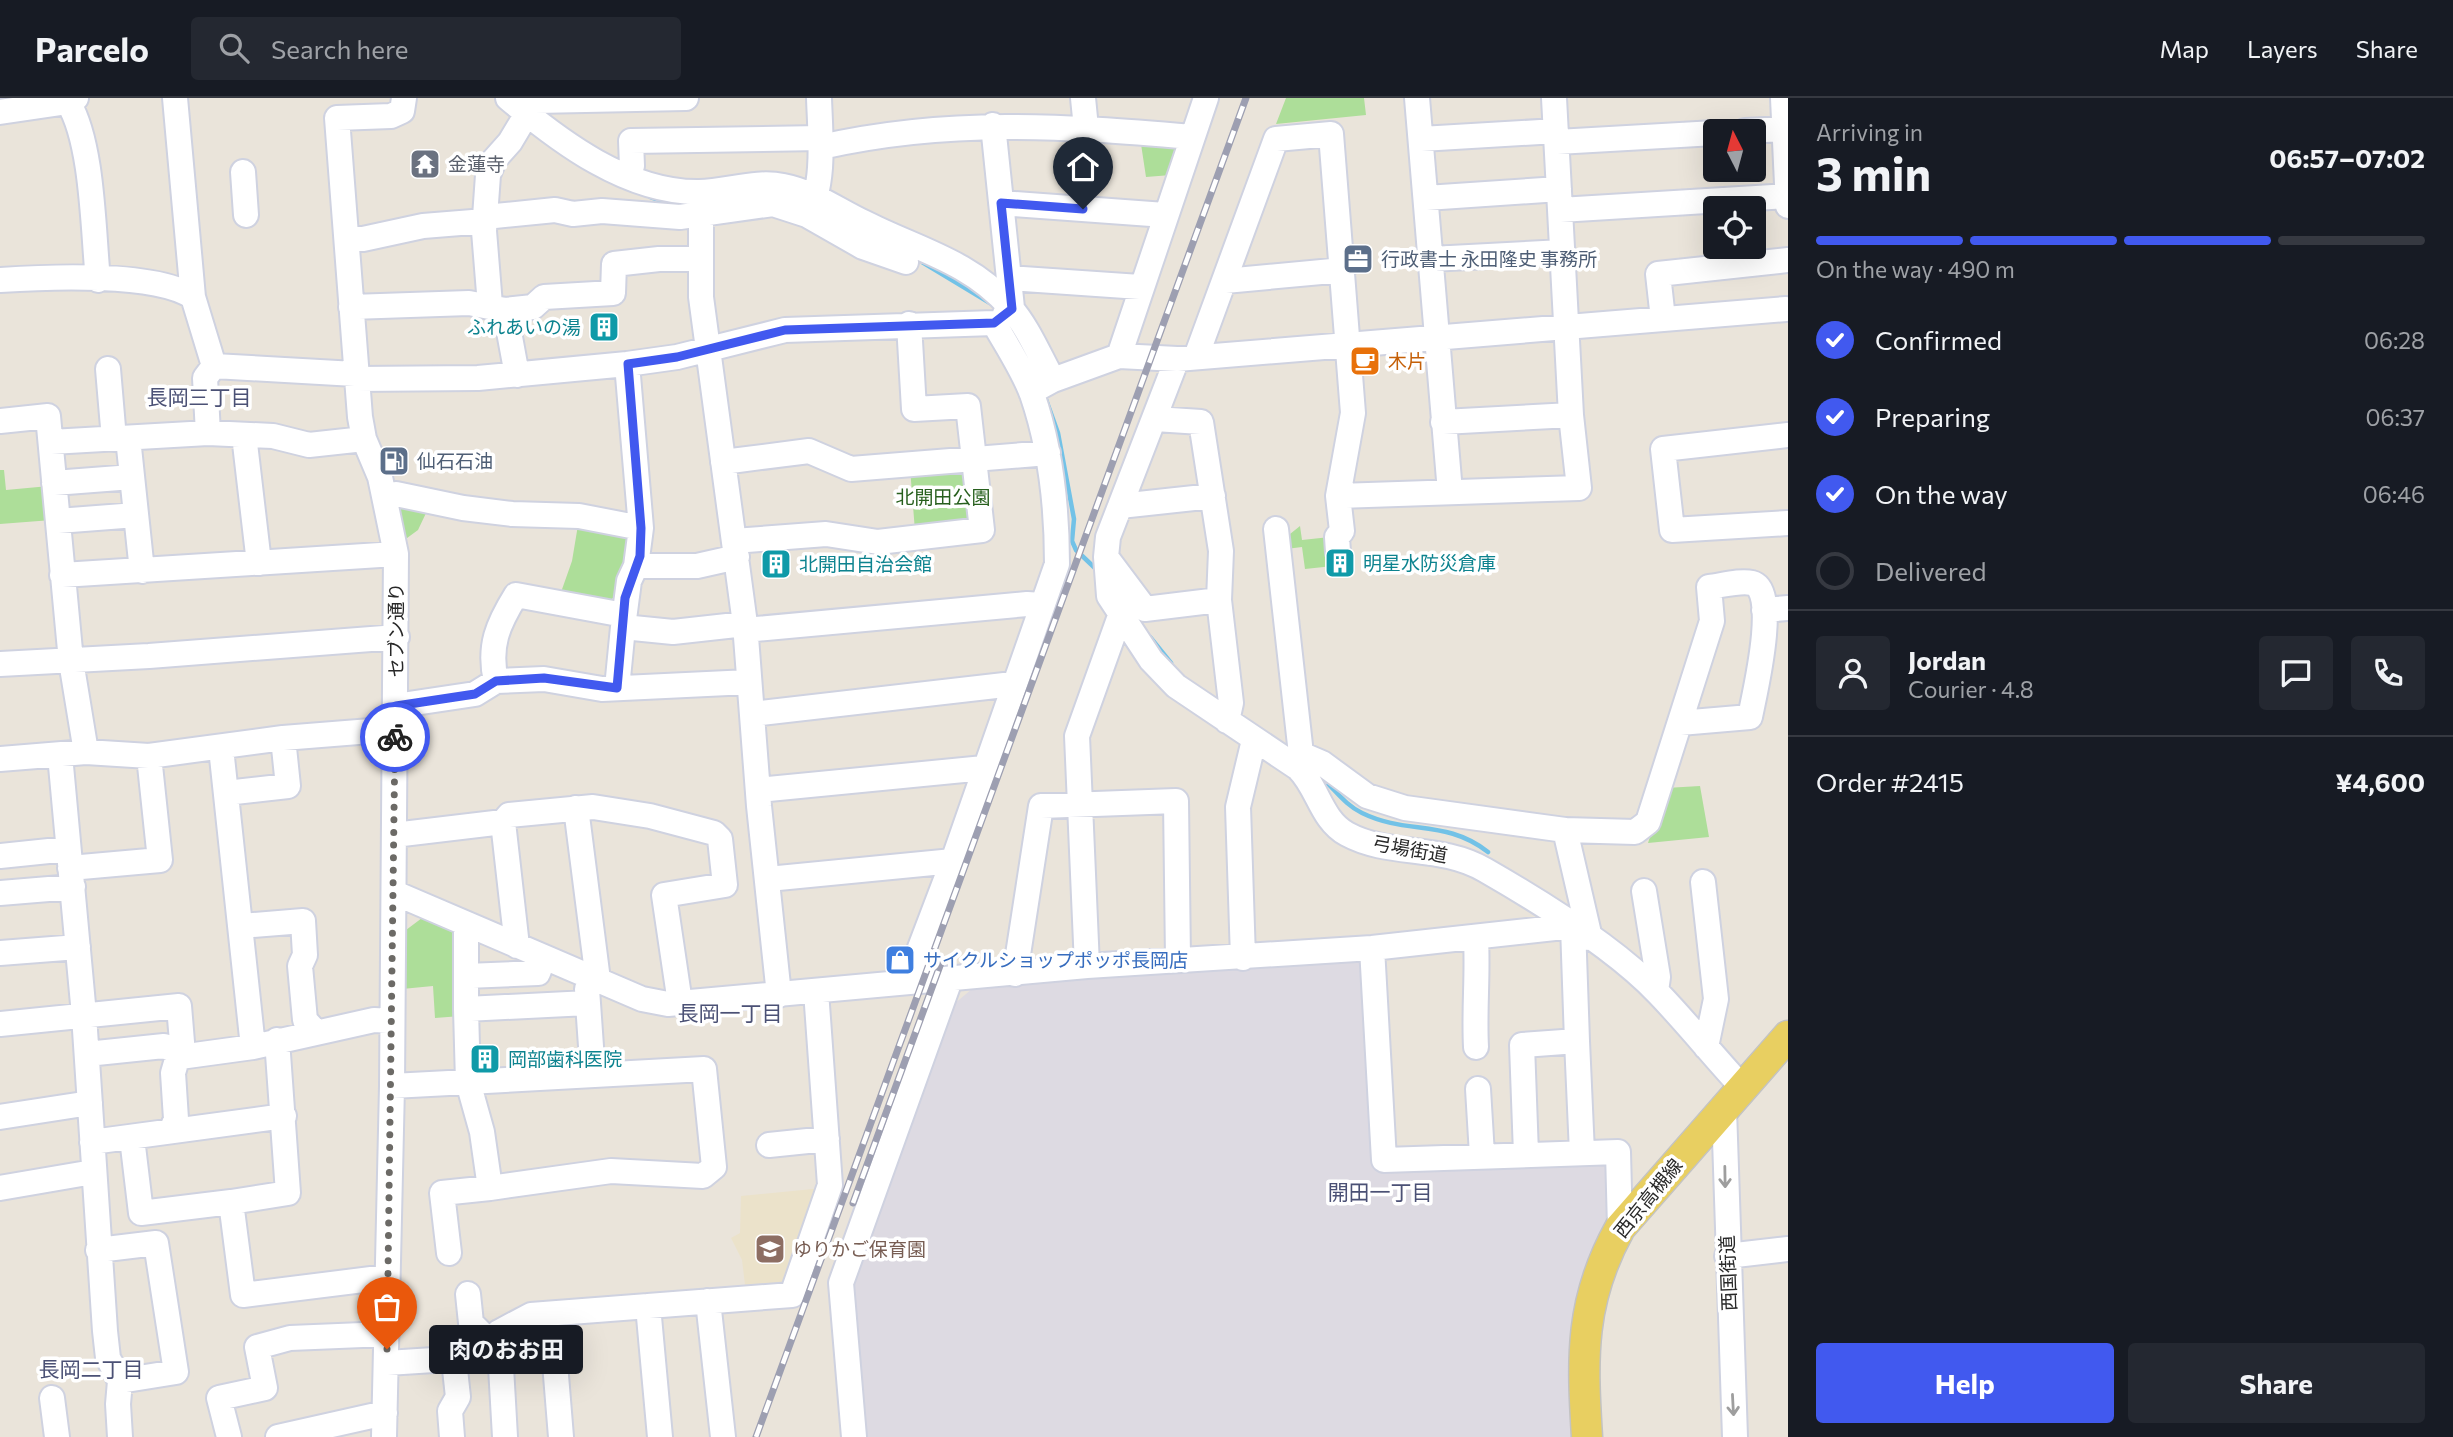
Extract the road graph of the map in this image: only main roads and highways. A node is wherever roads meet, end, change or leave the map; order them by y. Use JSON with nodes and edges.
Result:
{"nodes":[{"id":1,"x":1782,"y":1056,"type":"edge"},
{"id":2,"x":1587,"y":1437,"type":"edge"}],
"edges":[{"from":1,"to":2,"type":"main road","name":"西京高槻線"}]}
